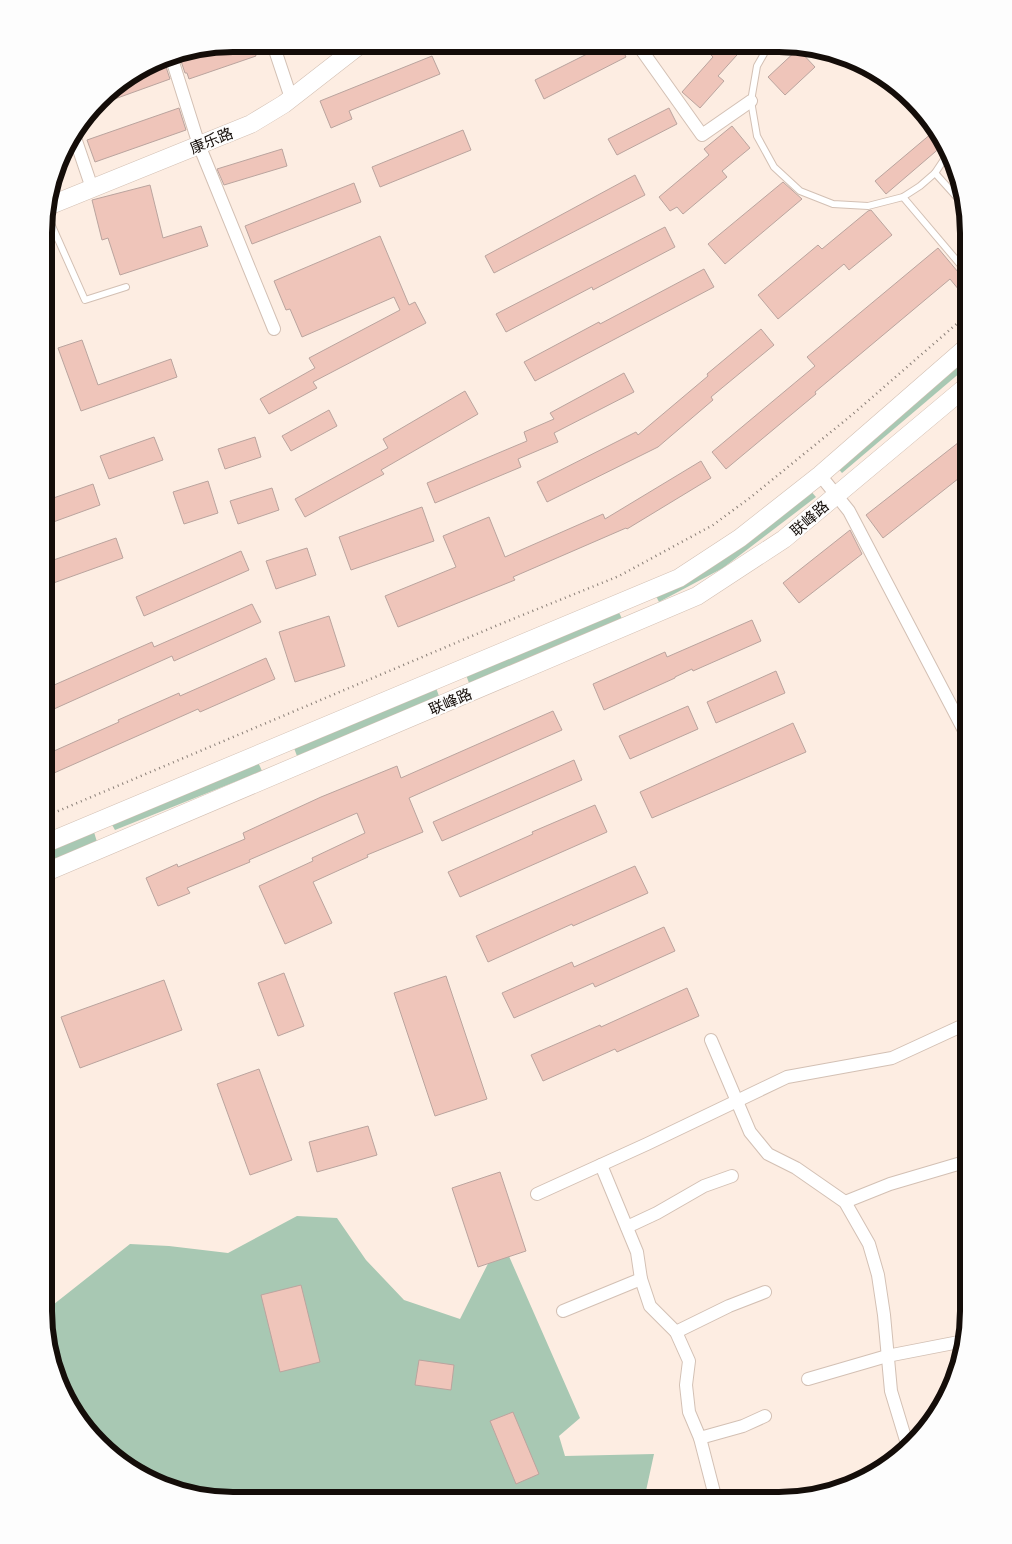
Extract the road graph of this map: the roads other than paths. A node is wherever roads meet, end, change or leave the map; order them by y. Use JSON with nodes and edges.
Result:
{"nodes":[{"id":1,"x":276,"y":52,"type":"edge"},
{"id":2,"x":351,"y":52,"type":"edge"},
{"id":3,"x":643,"y":52,"type":"edge"},
{"id":4,"x":765,"y":52,"type":"edge"},
{"id":5,"x":172,"y":63,"type":"edge"},
{"id":6,"x":291,"y":98,"type":"junction"},
{"id":7,"x":751,"y":100,"type":"junction"},
{"id":8,"x":77,"y":143,"type":"edge"},
{"id":9,"x":199,"y":145,"type":"junction"},
{"id":10,"x":944,"y":160,"type":"edge"},
{"id":11,"x":936,"y":172,"type":"junction"},
{"id":12,"x":92,"y":188,"type":"junction"},
{"id":13,"x":955,"y":195,"type":"edge"},
{"id":14,"x":903,"y":197,"type":"junction"},
{"id":15,"x":55,"y":205,"type":"edge"},
{"id":16,"x":53,"y":225,"type":"edge"},
{"id":17,"x":960,"y":264,"type":"edge"},
{"id":18,"x":126,"y":287,"type":"dead end"},
{"id":19,"x":274,"y":329,"type":"dead end"},
{"id":20,"x":960,"y":353,"type":"edge"},
{"id":21,"x":960,"y":392,"type":"edge"},
{"id":22,"x":820,"y":475,"type":"junction"},
{"id":23,"x":836,"y":494,"type":"junction"},
{"id":24,"x":960,"y":723,"type":"edge"},
{"id":25,"x":52,"y":841,"type":"edge"},
{"id":26,"x":52,"y":870,"type":"edge"},
{"id":27,"x":960,"y":1027,"type":"edge"},
{"id":28,"x":710,"y":1040,"type":"dead end"},
{"id":29,"x":736,"y":1101,"type":"junction"},
{"id":30,"x":960,"y":1163,"type":"edge"},
{"id":31,"x":601,"y":1164,"type":"junction"},
{"id":32,"x":732,"y":1176,"type":"dead end"},
{"id":33,"x":537,"y":1194,"type":"dead end"},
{"id":34,"x":844,"y":1202,"type":"junction"},
{"id":35,"x":627,"y":1226,"type":"junction"},
{"id":36,"x":641,"y":1278,"type":"junction"},
{"id":37,"x":765,"y":1292,"type":"dead end"},
{"id":38,"x":564,"y":1311,"type":"dead end"},
{"id":39,"x":676,"y":1332,"type":"junction"},
{"id":40,"x":956,"y":1342,"type":"edge"},
{"id":41,"x":887,"y":1356,"type":"junction"},
{"id":42,"x":808,"y":1379,"type":"dead end"},
{"id":43,"x":765,"y":1416,"type":"dead end"},
{"id":44,"x":700,"y":1438,"type":"junction"},
{"id":45,"x":905,"y":1439,"type":"edge"},
{"id":46,"x":714,"y":1491,"type":"edge"}],
"edges":[{"from":1,"to":6,"type":"street"},
{"from":2,"to":6,"type":"main road","name":"康乐路"},
{"from":3,"to":7,"type":"street"},
{"from":4,"to":7,"type":"lane"},
{"from":5,"to":9,"type":"street"},
{"from":6,"to":9,"type":"main road","name":"康乐路"},
{"from":7,"to":14,"type":"lane"},
{"from":8,"to":12,"type":"street"},
{"from":9,"to":12,"type":"main road","name":"康乐路"},
{"from":9,"to":19,"type":"street"},
{"from":10,"to":11,"type":"lane"},
{"from":11,"to":13,"type":"lane"},
{"from":11,"to":14,"type":"lane"},
{"from":12,"to":15,"type":"main road","name":"康乐路"},
{"from":14,"to":17,"type":"lane"},
{"from":16,"to":18,"type":"lane"},
{"from":20,"to":22,"type":"main road","name":"联峰路"},
{"from":21,"to":23,"type":"main road","name":"联峰路"},
{"from":22,"to":23,"type":"street","name":"联峰路"},
{"from":22,"to":25,"type":"main road","name":"联峰路"},
{"from":23,"to":24,"type":"street","name":"联峰路"},
{"from":23,"to":26,"type":"main road","name":"联峰路"},
{"from":27,"to":29,"type":"street"},
{"from":28,"to":29,"type":"street"},
{"from":29,"to":31,"type":"street"},
{"from":29,"to":34,"type":"street"},
{"from":30,"to":34,"type":"street"},
{"from":31,"to":33,"type":"street"},
{"from":31,"to":35,"type":"street"},
{"from":32,"to":35,"type":"street"},
{"from":34,"to":41,"type":"street"},
{"from":35,"to":36,"type":"street"},
{"from":36,"to":38,"type":"street"},
{"from":36,"to":39,"type":"street"},
{"from":37,"to":39,"type":"street"},
{"from":39,"to":44,"type":"street"},
{"from":40,"to":41,"type":"street"},
{"from":41,"to":42,"type":"street"},
{"from":41,"to":45,"type":"street"},
{"from":43,"to":44,"type":"street"},
{"from":44,"to":46,"type":"street"}]}
